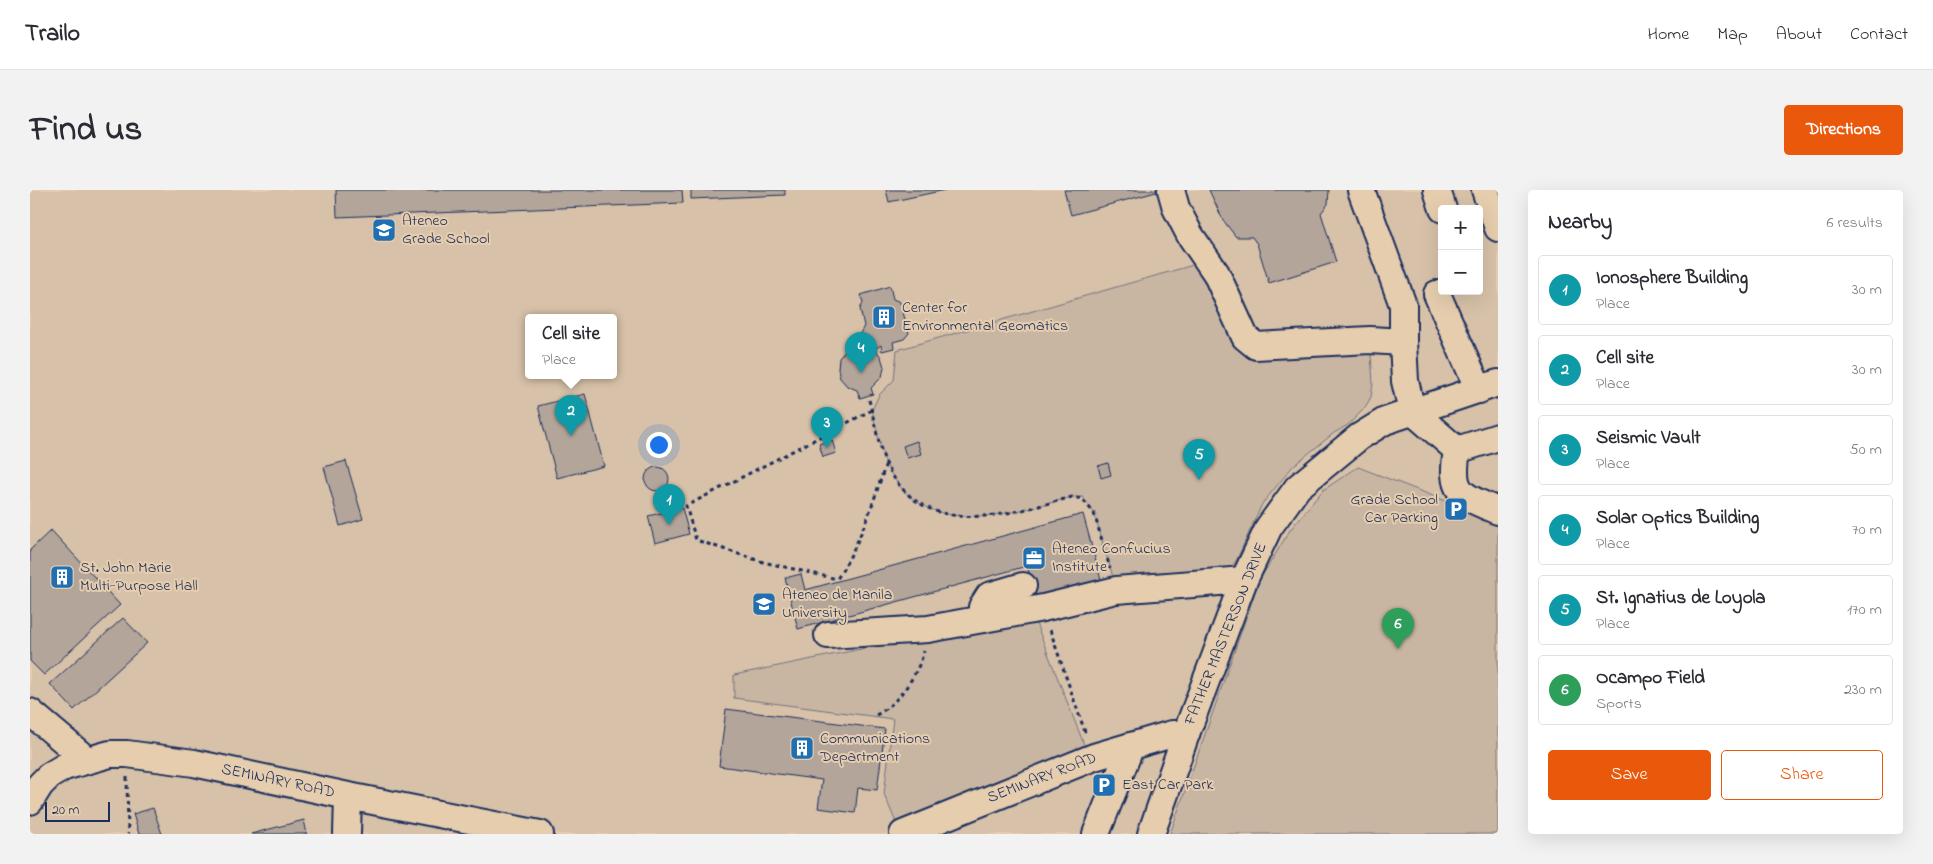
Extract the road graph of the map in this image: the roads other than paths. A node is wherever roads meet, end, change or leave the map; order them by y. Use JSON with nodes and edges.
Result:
{"nodes":[{"id":1,"x":1171,"y":190,"type":"edge"},
{"id":2,"x":1361,"y":190,"type":"edge"},
{"id":3,"x":1437,"y":190,"type":"edge"},
{"id":4,"x":1485,"y":190,"type":"edge"},
{"id":5,"x":1442,"y":205,"type":"edge"},
{"id":6,"x":1498,"y":228,"type":"edge"},
{"id":7,"x":1438,"y":294,"type":"edge"},
{"id":8,"x":1443,"y":295,"type":"edge"},
{"id":9,"x":1403,"y":305,"type":"junction"},
{"id":10,"x":1403,"y":342,"type":"junction"},
{"id":11,"x":1488,"y":387,"type":"edge"},
{"id":12,"x":1412,"y":411,"type":"junction"},
{"id":13,"x":1498,"y":437,"type":"edge"},
{"id":14,"x":1457,"y":450,"type":"junction"},
{"id":15,"x":1498,"y":511,"type":"edge"},
{"id":16,"x":1244,"y":580,"type":"junction"},
{"id":17,"x":1023,"y":586,"type":"dead end"},
{"id":18,"x":984,"y":619,"type":"junction"},
{"id":19,"x":828,"y":635,"type":"dead end"},
{"id":20,"x":30,"y":712,"type":"edge"},
{"id":21,"x":1186,"y":734,"type":"junction"},
{"id":22,"x":1132,"y":746,"type":"junction"},
{"id":23,"x":87,"y":760,"type":"junction"},
{"id":24,"x":348,"y":796,"type":"junction"},
{"id":25,"x":30,"y":801,"type":"edge"},
{"id":26,"x":347,"y":834,"type":"edge"},
{"id":27,"x":540,"y":834,"type":"edge"},
{"id":28,"x":903,"y":834,"type":"edge"},
{"id":29,"x":1084,"y":834,"type":"edge"},
{"id":30,"x":1096,"y":834,"type":"edge"},
{"id":31,"x":1151,"y":834,"type":"edge"}],
"edges":[{"from":1,"to":10,"type":"lane"},
{"from":2,"to":9,"type":"lane"},
{"from":3,"to":5,"type":"lane"},
{"from":4,"to":6,"type":"lane"},
{"from":7,"to":9,"type":"lane"},
{"from":8,"to":11,"type":"lane"},
{"from":9,"to":10,"type":"lane"},
{"from":10,"to":12,"type":"lane"},
{"from":11,"to":12,"type":"lane","name":"FATHER MASTERSON DRIVE"},
{"from":12,"to":14,"type":"lane"},
{"from":12,"to":16,"type":"lane","name":"FATHER MASTERSON DRIVE"},
{"from":13,"to":14,"type":"lane"},
{"from":14,"to":15,"type":"lane"},
{"from":16,"to":18,"type":"lane"},
{"from":16,"to":21,"type":"lane","name":"FATHER MASTERSON DRIVE"},
{"from":17,"to":18,"type":"lane"},
{"from":18,"to":19,"type":"lane"},
{"from":20,"to":23,"type":"lane"},
{"from":21,"to":22,"type":"lane","name":"SEMINARY ROAD"},
{"from":21,"to":31,"type":"lane","name":"FATHER MASTERSON DRIVE"},
{"from":22,"to":28,"type":"lane","name":"SEMINARY ROAD"},
{"from":22,"to":30,"type":"lane"},
{"from":23,"to":24,"type":"lane","name":"SEMINARY ROAD"},
{"from":23,"to":25,"type":"lane","name":"SEMINARY ROAD"},
{"from":24,"to":26,"type":"lane"},
{"from":24,"to":27,"type":"lane","name":"SEMINARY ROAD"},
{"from":29,"to":30,"type":"lane"}]}
